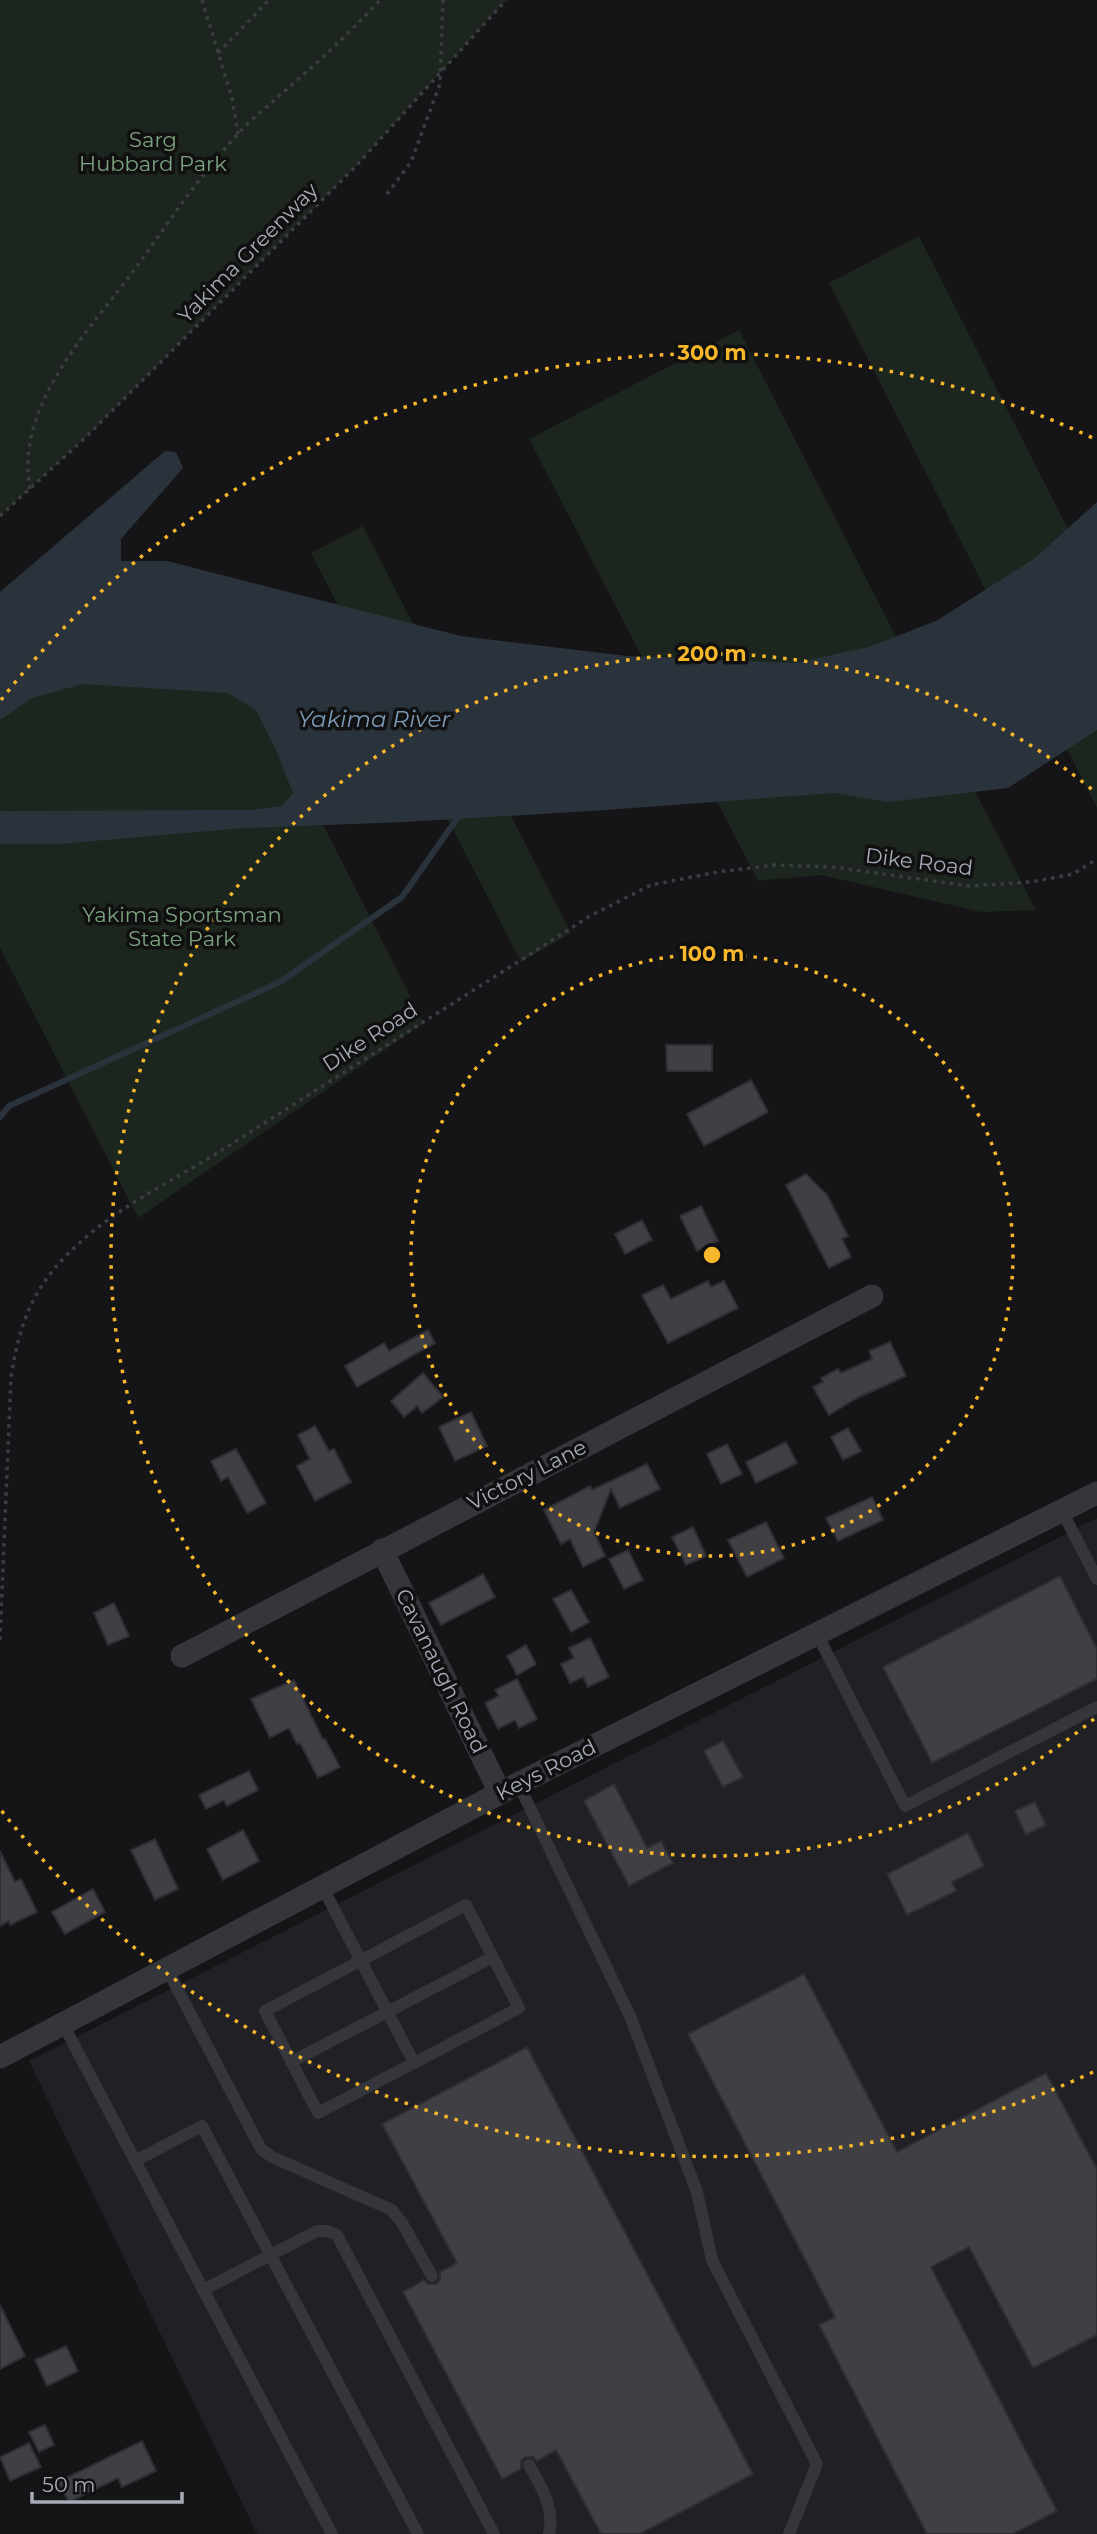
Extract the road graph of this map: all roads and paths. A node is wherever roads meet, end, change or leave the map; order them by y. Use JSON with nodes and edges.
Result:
{"nodes":[{"id":1,"x":202,"y":0,"type":"edge"},
{"id":2,"x":269,"y":0,"type":"edge"},
{"id":3,"x":380,"y":0,"type":"edge"},
{"id":4,"x":443,"y":0,"type":"edge"},
{"id":5,"x":506,"y":0,"type":"edge"},
{"id":6,"x":218,"y":53,"type":"junction"},
{"id":7,"x":440,"y":74,"type":"junction"},
{"id":8,"x":238,"y":134,"type":"junction"},
{"id":9,"x":387,"y":194,"type":"dead end"},
{"id":10,"x":30,"y":490,"type":"junction"},
{"id":11,"x":0,"y":516,"type":"edge"},
{"id":12,"x":1097,"y":859,"type":"edge"},
{"id":13,"x":872,"y":1296,"type":"dead end"},
{"id":14,"x":1097,"y":1493,"type":"edge"},
{"id":15,"x":1062,"y":1511,"type":"junction"},
{"id":16,"x":382,"y":1550,"type":"junction"},
{"id":17,"x":1097,"y":1579,"type":"edge"},
{"id":18,"x":817,"y":1634,"type":"junction"},
{"id":19,"x":0,"y":1640,"type":"edge"},
{"id":20,"x":182,"y":1656,"type":"dead end"},
{"id":21,"x":1097,"y":1707,"type":"edge"},
{"id":22,"x":509,"y":1788,"type":"junction"},
{"id":23,"x":322,"y":1886,"type":"junction"},
{"id":24,"x":493,"y":1957,"type":"junction"},
{"id":25,"x":361,"y":1960,"type":"junction"},
{"id":26,"x":167,"y":1969,"type":"junction"},
{"id":27,"x":388,"y":2011,"type":"junction"},
{"id":28,"x":63,"y":2024,"type":"junction"},
{"id":29,"x":0,"y":2057,"type":"edge"},
{"id":30,"x":291,"y":2062,"type":"junction"},
{"id":31,"x":414,"y":2063,"type":"junction"},
{"id":32,"x":135,"y":2161,"type":"junction"},
{"id":33,"x":270,"y":2255,"type":"junction"},
{"id":34,"x":432,"y":2276,"type":"dead end"},
{"id":35,"x":203,"y":2290,"type":"junction"},
{"id":36,"x":529,"y":2465,"type":"dead end"},
{"id":37,"x":332,"y":2534,"type":"edge"},
{"id":38,"x":418,"y":2534,"type":"edge"},
{"id":39,"x":494,"y":2534,"type":"edge"},
{"id":40,"x":549,"y":2534,"type":"edge"},
{"id":41,"x":789,"y":2534,"type":"edge"}],
"edges":[{"from":1,"to":6,"type":"path"},
{"from":2,"to":6,"type":"path"},
{"from":3,"to":8,"type":"path"},
{"from":4,"to":7,"type":"path"},
{"from":5,"to":7,"type":"path","name":"Yakima Greenway"},
{"from":6,"to":8,"type":"path"},
{"from":7,"to":9,"type":"path"},
{"from":7,"to":10,"type":"path","name":"Yakima Greenway"},
{"from":8,"to":10,"type":"path"},
{"from":10,"to":11,"type":"path","name":"Yakima Greenway"},
{"from":12,"to":19,"type":"path","name":"Dike Road"},
{"from":13,"to":16,"type":"street","name":"Victory Lane"},
{"from":14,"to":15,"type":"street","name":"Keys Road"},
{"from":15,"to":17,"type":"lane"},
{"from":15,"to":18,"type":"street","name":"Keys Road"},
{"from":16,"to":20,"type":"street","name":"Victory Lane"},
{"from":16,"to":22,"type":"street","name":"Cavanaugh Road"},
{"from":18,"to":21,"type":"lane"},
{"from":18,"to":22,"type":"street","name":"Keys Road"},
{"from":22,"to":23,"type":"street","name":"Keys Road"},
{"from":22,"to":41,"type":"lane"},
{"from":23,"to":25,"type":"lane"},
{"from":23,"to":26,"type":"street","name":"Keys Road"},
{"from":24,"to":25,"type":"lane"},
{"from":24,"to":27,"type":"lane"},
{"from":24,"to":31,"type":"lane"},
{"from":25,"to":27,"type":"lane"},
{"from":25,"to":30,"type":"lane"},
{"from":26,"to":28,"type":"street","name":"Keys Road"},
{"from":26,"to":34,"type":"lane"},
{"from":27,"to":30,"type":"lane"},
{"from":27,"to":31,"type":"lane"},
{"from":28,"to":29,"type":"street","name":"Keys Road"},
{"from":28,"to":32,"type":"lane"},
{"from":30,"to":31,"type":"lane"},
{"from":32,"to":33,"type":"lane"},
{"from":32,"to":35,"type":"lane"},
{"from":33,"to":35,"type":"lane"},
{"from":33,"to":38,"type":"lane"},
{"from":33,"to":39,"type":"lane"},
{"from":35,"to":37,"type":"lane"},
{"from":36,"to":40,"type":"lane"}]}
